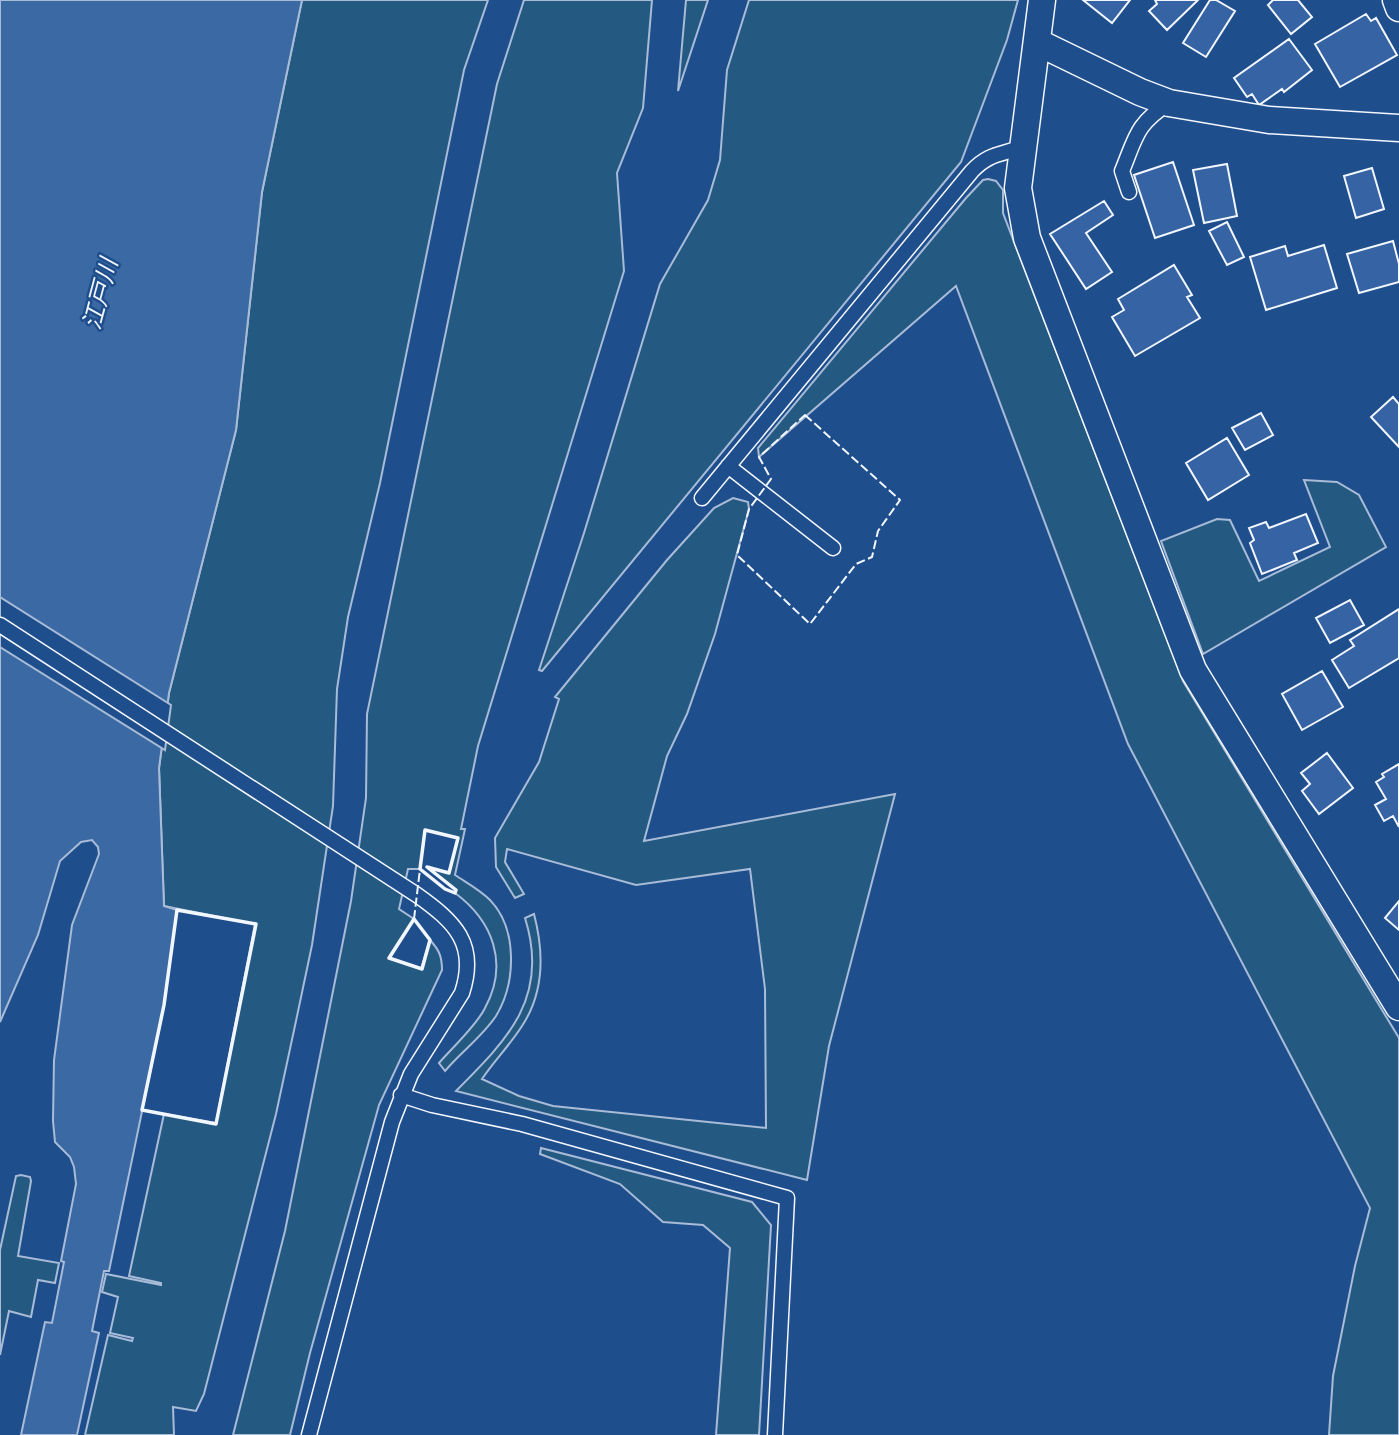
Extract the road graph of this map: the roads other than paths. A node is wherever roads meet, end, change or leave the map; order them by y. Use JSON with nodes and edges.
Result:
{"nodes":[{"id":1,"x":1042,"y":0,"type":"edge"},
{"id":2,"x":1396,"y":0,"type":"edge"},
{"id":3,"x":1399,"y":8,"type":"edge"},
{"id":4,"x":1037,"y":42,"type":"junction"},
{"id":5,"x":1169,"y":103,"type":"junction"},
{"id":6,"x":1399,"y":128,"type":"edge"},
{"id":7,"x":1022,"y":147,"type":"junction"},
{"id":8,"x":1129,"y":192,"type":"dead end"},
{"id":9,"x":728,"y":466,"type":"junction"},
{"id":10,"x":702,"y":498,"type":"dead end"},
{"id":11,"x":833,"y":548,"type":"dead end"},
{"id":12,"x":0,"y":625,"type":"edge"},
{"id":13,"x":1399,"y":1007,"type":"edge"},
{"id":14,"x":401,"y":1096,"type":"junction"},
{"id":15,"x":309,"y":1435,"type":"edge"},
{"id":16,"x":775,"y":1435,"type":"edge"}],
"edges":[{"from":1,"to":4,"type":"street"},
{"from":2,"to":3,"type":"street"},
{"from":4,"to":5,"type":"street"},
{"from":4,"to":7,"type":"street"},
{"from":5,"to":6,"type":"street"},
{"from":5,"to":8,"type":"lane"},
{"from":7,"to":9,"type":"lane"},
{"from":7,"to":13,"type":"street"},
{"from":9,"to":10,"type":"lane"},
{"from":9,"to":11,"type":"lane"},
{"from":12,"to":14,"type":"lane"},
{"from":14,"to":15,"type":"lane"},
{"from":14,"to":16,"type":"lane"}]}
